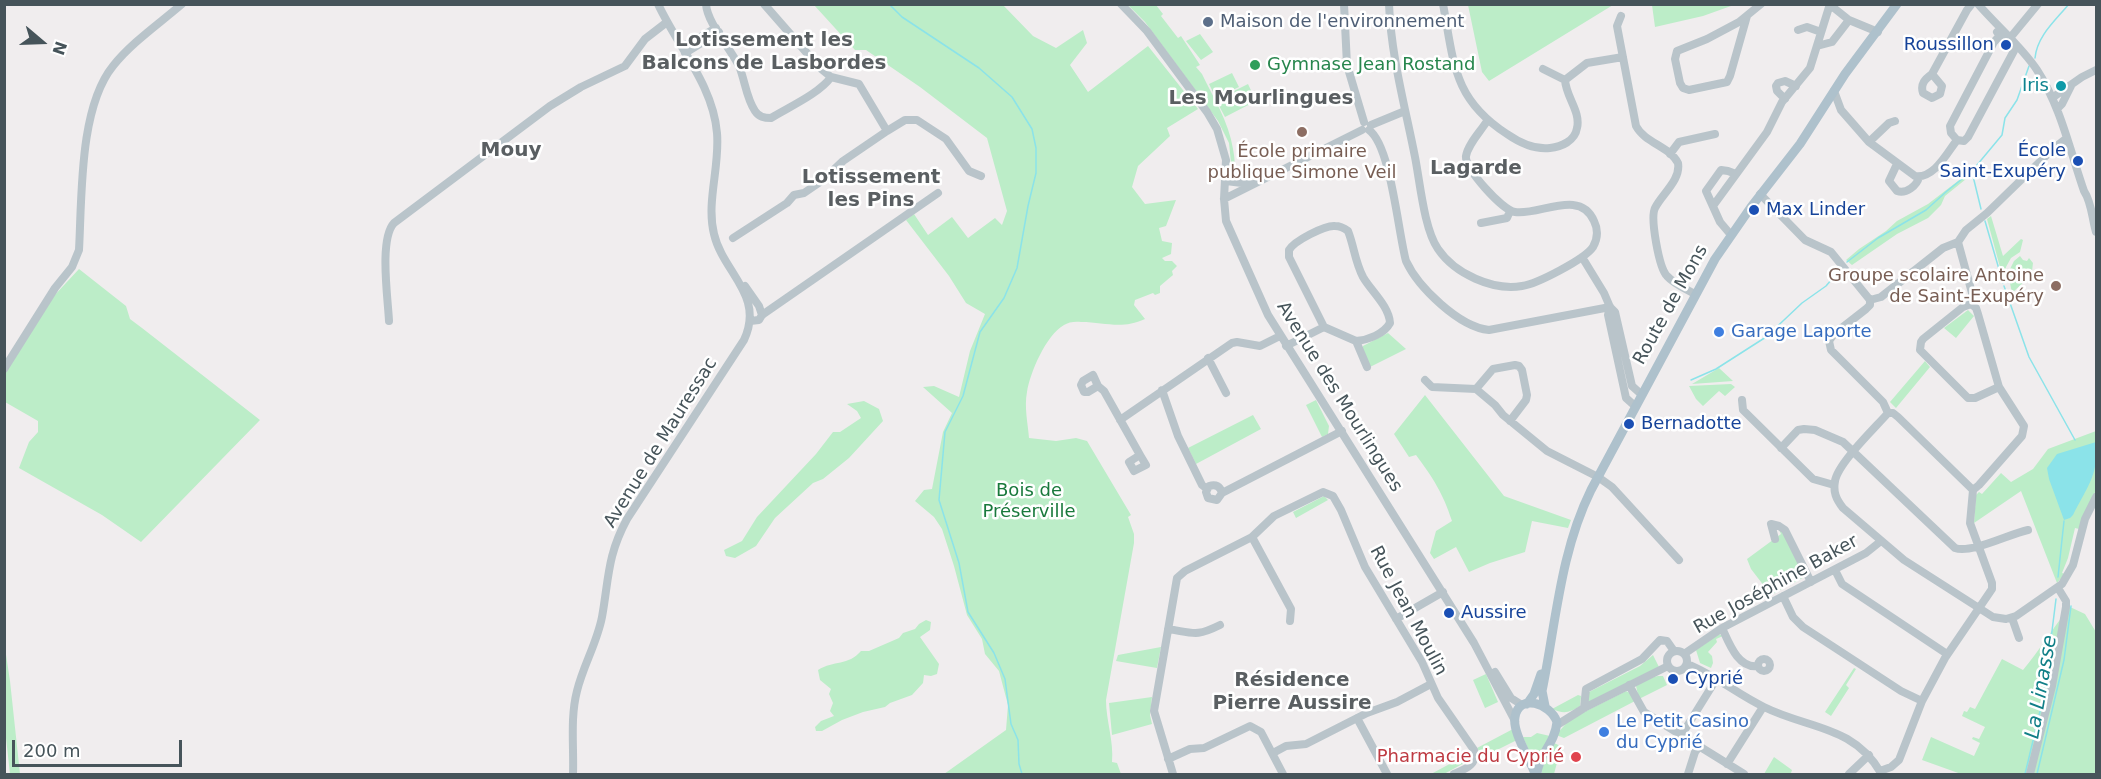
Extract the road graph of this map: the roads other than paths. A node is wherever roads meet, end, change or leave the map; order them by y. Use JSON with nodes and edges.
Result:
{"nodes":[{"id":1,"x":182,"y":4,"type":"edge"},
{"id":2,"x":658,"y":4,"type":"edge"},
{"id":3,"x":706,"y":4,"type":"edge"},
{"id":4,"x":764,"y":4,"type":"edge"},
{"id":5,"x":1344,"y":4,"type":"edge"},
{"id":6,"x":1389,"y":4,"type":"edge"},
{"id":7,"x":1443,"y":4,"type":"edge"},
{"id":8,"x":1761,"y":4,"type":"edge"},
{"id":9,"x":1897,"y":4,"type":"edge"},
{"id":10,"x":1978,"y":4,"type":"edge"},
{"id":11,"x":2038,"y":4,"type":"edge"},
{"id":12,"x":1122,"y":5,"type":"edge"},
{"id":13,"x":1829,"y":5,"type":"edge"},
{"id":14,"x":1971,"y":5,"type":"edge"},
{"id":15,"x":1621,"y":16,"type":"dead end"},
{"id":16,"x":1747,"y":16,"type":"junction"},
{"id":17,"x":1849,"y":20,"type":"junction"},
{"id":18,"x":667,"y":22,"type":"junction"},
{"id":19,"x":717,"y":30,"type":"junction"},
{"id":20,"x":1798,"y":30,"type":"dead end"},
{"id":21,"x":1821,"y":32,"type":"junction"},
{"id":22,"x":1878,"y":32,"type":"junction"},
{"id":23,"x":2001,"y":34,"type":"junction"},
{"id":24,"x":2010,"y":38,"type":"junction"},
{"id":25,"x":1817,"y":46,"type":"junction"},
{"id":26,"x":2016,"y":46,"type":"junction"},
{"id":27,"x":683,"y":49,"type":"junction"},
{"id":28,"x":1623,"y":57,"type":"junction"},
{"id":29,"x":1543,"y":69,"type":"dead end"},
{"id":30,"x":2097,"y":70,"type":"edge"},
{"id":31,"x":1932,"y":74,"type":"dead end"},
{"id":32,"x":831,"y":76,"type":"junction"},
{"id":33,"x":1565,"y":80,"type":"junction"},
{"id":34,"x":2072,"y":84,"type":"junction"},
{"id":35,"x":1796,"y":86,"type":"junction"},
{"id":36,"x":1834,"y":91,"type":"junction"},
{"id":37,"x":2052,"y":98,"type":"junction"},
{"id":38,"x":1785,"y":99,"type":"junction"},
{"id":39,"x":1828,"y":101,"type":"junction"},
{"id":40,"x":2057,"y":109,"type":"junction"},
{"id":41,"x":1841,"y":110,"type":"junction"},
{"id":42,"x":1405,"y":111,"type":"junction"},
{"id":43,"x":1487,"y":121,"type":"junction"},
{"id":44,"x":1895,"y":121,"type":"dead end"},
{"id":45,"x":1366,"y":127,"type":"junction"},
{"id":46,"x":887,"y":131,"type":"junction"},
{"id":47,"x":1715,"y":134,"type":"dead end"},
{"id":48,"x":2067,"y":138,"type":"junction"},
{"id":49,"x":1957,"y":140,"type":"junction"},
{"id":50,"x":1869,"y":142,"type":"junction"},
{"id":51,"x":2070,"y":147,"type":"junction"},
{"id":52,"x":2052,"y":149,"type":"junction"},
{"id":53,"x":1670,"y":154,"type":"junction"},
{"id":54,"x":1897,"y":164,"type":"junction"},
{"id":55,"x":1736,"y":174,"type":"junction"},
{"id":56,"x":981,"y":176,"type":"dead end"},
{"id":57,"x":1919,"y":177,"type":"junction"},
{"id":58,"x":1226,"y":181,"type":"junction"},
{"id":59,"x":1254,"y":183,"type":"junction"},
{"id":60,"x":938,"y":193,"type":"dead end"},
{"id":61,"x":1760,"y":194,"type":"junction"},
{"id":62,"x":2093,"y":197,"type":"edge"},
{"id":63,"x":1224,"y":199,"type":"junction"},
{"id":64,"x":1713,"y":206,"type":"junction"},
{"id":65,"x":1510,"y":211,"type":"junction"},
{"id":66,"x":2091,"y":212,"type":"junction"},
{"id":67,"x":2097,"y":222,"type":"edge"},
{"id":68,"x":1481,"y":224,"type":"dead end"},
{"id":69,"x":2097,"y":232,"type":"edge"},
{"id":70,"x":1731,"y":235,"type":"junction"},
{"id":71,"x":733,"y":238,"type":"dead end"},
{"id":72,"x":1958,"y":242,"type":"junction"},
{"id":73,"x":1582,"y":257,"type":"junction"},
{"id":74,"x":740,"y":282,"type":"junction"},
{"id":75,"x":1695,"y":294,"type":"junction"},
{"id":76,"x":1870,"y":300,"type":"junction"},
{"id":77,"x":1971,"y":304,"type":"junction"},
{"id":78,"x":1610,"y":307,"type":"junction"},
{"id":79,"x":762,"y":315,"type":"junction"},
{"id":80,"x":388,"y":321,"type":"dead end"},
{"id":81,"x":750,"y":321,"type":"junction"},
{"id":82,"x":1324,"y":327,"type":"junction"},
{"id":83,"x":1280,"y":336,"type":"junction"},
{"id":84,"x":1356,"y":342,"type":"junction"},
{"id":85,"x":1286,"y":346,"type":"junction"},
{"id":86,"x":1208,"y":358,"type":"junction"},
{"id":87,"x":1367,"y":367,"type":"dead end"},
{"id":88,"x":4,"y":369,"type":"edge"},
{"id":89,"x":1425,"y":380,"type":"dead end"},
{"id":90,"x":1098,"y":386,"type":"dead end"},
{"id":91,"x":1999,"y":387,"type":"junction"},
{"id":92,"x":1476,"y":389,"type":"junction"},
{"id":93,"x":1162,"y":390,"type":"junction"},
{"id":94,"x":1226,"y":393,"type":"dead end"},
{"id":95,"x":1641,"y":394,"type":"junction"},
{"id":96,"x":1742,"y":400,"type":"dead end"},
{"id":97,"x":1635,"y":406,"type":"junction"},
{"id":98,"x":1888,"y":413,"type":"junction"},
{"id":99,"x":1120,"y":420,"type":"junction"},
{"id":100,"x":1510,"y":421,"type":"junction"},
{"id":101,"x":1342,"y":431,"type":"junction"},
{"id":102,"x":1781,"y":448,"type":"junction"},
{"id":103,"x":1853,"y":453,"type":"junction"},
{"id":104,"x":1140,"y":455,"type":"dead end"},
{"id":105,"x":1598,"y":477,"type":"junction"},
{"id":106,"x":1834,"y":485,"type":"junction"},
{"id":107,"x":1973,"y":490,"type":"junction"},
{"id":108,"x":2097,"y":497,"type":"edge"},
{"id":109,"x":2028,"y":530,"type":"dead end"},
{"id":110,"x":1251,"y":537,"type":"junction"},
{"id":111,"x":1775,"y":538,"type":"dead end"},
{"id":112,"x":1881,"y":541,"type":"junction"},
{"id":113,"x":1977,"y":547,"type":"junction"},
{"id":114,"x":1679,"y":560,"type":"dead end"},
{"id":115,"x":1835,"y":570,"type":"junction"},
{"id":116,"x":1811,"y":582,"type":"junction"},
{"id":117,"x":2058,"y":588,"type":"junction"},
{"id":118,"x":1443,"y":592,"type":"junction"},
{"id":119,"x":1783,"y":596,"type":"junction"},
{"id":120,"x":1979,"y":609,"type":"junction"},
{"id":121,"x":2012,"y":618,"type":"junction"},
{"id":122,"x":1396,"y":620,"type":"junction"},
{"id":123,"x":1290,"y":621,"type":"dead end"},
{"id":124,"x":1220,"y":625,"type":"dead end"},
{"id":125,"x":1722,"y":628,"type":"junction"},
{"id":126,"x":1168,"y":629,"type":"junction"},
{"id":127,"x":2019,"y":638,"type":"dead end"},
{"id":128,"x":1474,"y":643,"type":"junction"},
{"id":129,"x":1674,"y":651,"type":"junction"},
{"id":130,"x":1684,"y":654,"type":"junction"},
{"id":131,"x":1947,"y":654,"type":"junction"},
{"id":132,"x":1547,"y":657,"type":"junction"},
{"id":133,"x":1687,"y":664,"type":"junction"},
{"id":134,"x":1668,"y":666,"type":"junction"},
{"id":135,"x":1758,"y":666,"type":"dead end"},
{"id":136,"x":1717,"y":678,"type":"junction"},
{"id":137,"x":1431,"y":684,"type":"junction"},
{"id":138,"x":1629,"y":686,"type":"junction"},
{"id":139,"x":1922,"y":701,"type":"junction"},
{"id":140,"x":1525,"y":705,"type":"junction"},
{"id":141,"x":1545,"y":706,"type":"junction"},
{"id":142,"x":1763,"y":707,"type":"junction"},
{"id":143,"x":1584,"y":708,"type":"junction"},
{"id":144,"x":1553,"y":713,"type":"junction"},
{"id":145,"x":1575,"y":714,"type":"junction"},
{"id":146,"x":1357,"y":718,"type":"junction"},
{"id":147,"x":1515,"y":722,"type":"junction"},
{"id":148,"x":1557,"y":725,"type":"junction"},
{"id":149,"x":1681,"y":736,"type":"junction"},
{"id":150,"x":1699,"y":747,"type":"junction"},
{"id":151,"x":1273,"y":753,"type":"junction"},
{"id":152,"x":1528,"y":755,"type":"junction"},
{"id":153,"x":1543,"y":755,"type":"junction"},
{"id":154,"x":1869,"y":755,"type":"junction"},
{"id":155,"x":1168,"y":759,"type":"junction"},
{"id":156,"x":1727,"y":764,"type":"junction"},
{"id":157,"x":1881,"y":773,"type":"edge"},
{"id":158,"x":573,"y":774,"type":"edge"},
{"id":159,"x":1173,"y":774,"type":"edge"},
{"id":160,"x":1284,"y":774,"type":"edge"},
{"id":161,"x":1387,"y":774,"type":"edge"},
{"id":162,"x":1454,"y":774,"type":"edge"},
{"id":163,"x":1536,"y":774,"type":"edge"},
{"id":164,"x":1688,"y":774,"type":"edge"},
{"id":165,"x":1744,"y":774,"type":"edge"},
{"id":166,"x":1849,"y":774,"type":"edge"},
{"id":167,"x":2030,"y":774,"type":"edge"}],
"edges":[{"from":1,"to":88,"type":"street"},
{"from":2,"to":18,"type":"street"},
{"from":3,"to":19,"type":"street"},
{"from":4,"to":32,"type":"street"},
{"from":5,"to":45,"type":"street"},
{"from":6,"to":42,"type":"street"},
{"from":7,"to":43,"type":"street"},
{"from":8,"to":16,"type":"street"},
{"from":9,"to":22,"type":"main road","name":"Route de Mons"},
{"from":10,"to":23,"type":"street"},
{"from":11,"to":24,"type":"street"},
{"from":12,"to":58,"type":"street","name":"Avenue des Mourlingues"},
{"from":13,"to":17,"type":"street"},
{"from":13,"to":21,"type":"street"},
{"from":14,"to":23,"type":"street"},
{"from":14,"to":31,"type":"street"},
{"from":15,"to":28,"type":"street"},
{"from":16,"to":16,"type":"street"},
{"from":17,"to":22,"type":"street"},
{"from":17,"to":25,"type":"street"},
{"from":18,"to":27,"type":"street"},
{"from":18,"to":80,"type":"street"},
{"from":19,"to":27,"type":"street"},
{"from":19,"to":32,"type":"street"},
{"from":20,"to":21,"type":"street"},
{"from":21,"to":25,"type":"street"},
{"from":22,"to":36,"type":"main road","name":"Route de Mons"},
{"from":23,"to":24,"type":"street"},
{"from":23,"to":26,"type":"street"},
{"from":23,"to":49,"type":"street"},
{"from":24,"to":26,"type":"street"},
{"from":25,"to":35,"type":"street"},
{"from":26,"to":37,"type":"street"},
{"from":26,"to":49,"type":"street"},
{"from":27,"to":74,"type":"street"},
{"from":28,"to":33,"type":"street"},
{"from":28,"to":53,"type":"street"},
{"from":29,"to":33,"type":"street"},
{"from":30,"to":34,"type":"street"},
{"from":32,"to":46,"type":"street"},
{"from":33,"to":43,"type":"street"},
{"from":34,"to":37,"type":"street"},
{"from":34,"to":40,"type":"street"},
{"from":35,"to":38,"type":"street"},
{"from":35,"to":38,"type":"street"},
{"from":36,"to":39,"type":"main road","name":"Route de Mons"},
{"from":36,"to":41,"type":"street"},
{"from":37,"to":40,"type":"street"},
{"from":38,"to":55,"type":"street"},
{"from":39,"to":41,"type":"street"},
{"from":39,"to":61,"type":"main road","name":"Route de Mons"},
{"from":40,"to":48,"type":"street"},
{"from":41,"to":50,"type":"street"},
{"from":42,"to":45,"type":"street"},
{"from":42,"to":73,"type":"street"},
{"from":43,"to":65,"type":"street"},
{"from":44,"to":50,"type":"street"},
{"from":45,"to":59,"type":"street"},
{"from":45,"to":78,"type":"street"},
{"from":46,"to":56,"type":"street"},
{"from":46,"to":71,"type":"street"},
{"from":47,"to":53,"type":"street"},
{"from":48,"to":51,"type":"street"},
{"from":48,"to":52,"type":"street"},
{"from":49,"to":57,"type":"street"},
{"from":50,"to":54,"type":"street"},
{"from":51,"to":52,"type":"street"},
{"from":51,"to":62,"type":"street"},
{"from":52,"to":72,"type":"street"},
{"from":53,"to":75,"type":"street"},
{"from":54,"to":57,"type":"street"},
{"from":54,"to":57,"type":"street"},
{"from":55,"to":64,"type":"street"},
{"from":55,"to":64,"type":"street"},
{"from":58,"to":59,"type":"street"},
{"from":58,"to":63,"type":"street","name":"Avenue des Mourlingues"},
{"from":59,"to":63,"type":"street"},
{"from":60,"to":79,"type":"street"},
{"from":61,"to":70,"type":"main road","name":"Route de Mons"},
{"from":61,"to":76,"type":"street"},
{"from":62,"to":66,"type":"street"},
{"from":63,"to":83,"type":"street","name":"Avenue des Mourlingues"},
{"from":64,"to":70,"type":"street"},
{"from":65,"to":68,"type":"street"},
{"from":65,"to":73,"type":"street"},
{"from":66,"to":67,"type":"street"},
{"from":66,"to":69,"type":"street"},
{"from":70,"to":75,"type":"main road","name":"Route de Mons"},
{"from":72,"to":76,"type":"street"},
{"from":72,"to":77,"type":"street"},
{"from":73,"to":78,"type":"street"},
{"from":74,"to":79,"type":"street"},
{"from":74,"to":81,"type":"street"},
{"from":75,"to":95,"type":"main road","name":"Route de Mons"},
{"from":76,"to":98,"type":"street"},
{"from":77,"to":91,"type":"street"},
{"from":77,"to":91,"type":"street"},
{"from":78,"to":95,"type":"street"},
{"from":78,"to":97,"type":"street"},
{"from":79,"to":81,"type":"street"},
{"from":81,"to":158,"type":"street","name":"Avenue de Mauressac"},
{"from":82,"to":84,"type":"street"},
{"from":82,"to":84,"type":"street"},
{"from":82,"to":85,"type":"street"},
{"from":83,"to":85,"type":"street","name":"Avenue des Mourlingues"},
{"from":83,"to":86,"type":"street"},
{"from":84,"to":87,"type":"street"},
{"from":85,"to":101,"type":"street","name":"Avenue des Mourlingues"},
{"from":86,"to":93,"type":"street"},
{"from":86,"to":94,"type":"street"},
{"from":89,"to":92,"type":"street"},
{"from":90,"to":99,"type":"street"},
{"from":91,"to":107,"type":"street"},
{"from":92,"to":100,"type":"street"},
{"from":92,"to":100,"type":"street"},
{"from":93,"to":99,"type":"street"},
{"from":93,"to":101,"type":"street"},
{"from":95,"to":97,"type":"main road","name":"Route de Mons"},
{"from":96,"to":102,"type":"street"},
{"from":97,"to":105,"type":"main road","name":"Route de Mons"},
{"from":98,"to":103,"type":"street"},
{"from":98,"to":107,"type":"street"},
{"from":99,"to":104,"type":"street"},
{"from":100,"to":105,"type":"street"},
{"from":101,"to":118,"type":"street","name":"Avenue des Mourlingues"},
{"from":102,"to":103,"type":"street"},
{"from":102,"to":106,"type":"street"},
{"from":103,"to":106,"type":"street"},
{"from":103,"to":113,"type":"street"},
{"from":105,"to":114,"type":"street"},
{"from":105,"to":132,"type":"main road","name":"Route de Mons"},
{"from":106,"to":112,"type":"street"},
{"from":107,"to":113,"type":"street"},
{"from":108,"to":117,"type":"street"},
{"from":109,"to":113,"type":"street"},
{"from":110,"to":122,"type":"street","name":"Rue Jean Moulin"},
{"from":110,"to":123,"type":"street"},
{"from":110,"to":126,"type":"street","name":"Rue Jean Moulin"},
{"from":111,"to":116,"type":"street"},
{"from":112,"to":115,"type":"street","name":"Rue Joséphine Baker"},
{"from":112,"to":120,"type":"street"},
{"from":113,"to":120,"type":"street"},
{"from":115,"to":116,"type":"street","name":"Rue Joséphine Baker"},
{"from":115,"to":131,"type":"street"},
{"from":116,"to":119,"type":"street","name":"Rue Joséphine Baker"},
{"from":117,"to":121,"type":"street"},
{"from":117,"to":167,"type":"street"},
{"from":118,"to":122,"type":"street"},
{"from":118,"to":128,"type":"street","name":"Avenue des Mourlingues"},
{"from":119,"to":125,"type":"street","name":"Rue Joséphine Baker"},
{"from":119,"to":139,"type":"street"},
{"from":120,"to":121,"type":"street"},
{"from":120,"to":131,"type":"street"},
{"from":121,"to":127,"type":"street"},
{"from":122,"to":137,"type":"street","name":"Rue Jean Moulin"},
{"from":124,"to":126,"type":"street"},
{"from":125,"to":130,"type":"street","name":"Rue Joséphine Baker"},
{"from":125,"to":135,"type":"street"},
{"from":126,"to":155,"type":"street"},
{"from":128,"to":140,"type":"street","name":"Avenue des Mourlingues"},
{"from":128,"to":147,"type":"street","name":"Avenue des Mourlingues"},
{"from":129,"to":130,"type":"street"},
{"from":129,"to":134,"type":"street"},
{"from":129,"to":143,"type":"street"},
{"from":130,"to":133,"type":"street"},
{"from":131,"to":139,"type":"street"},
{"from":132,"to":140,"type":"main road","name":"Route de Mons"},
{"from":132,"to":141,"type":"main road","name":"Route de Mons"},
{"from":133,"to":134,"type":"street"},
{"from":133,"to":136,"type":"street"},
{"from":134,"to":138,"type":"street"},
{"from":136,"to":142,"type":"street"},
{"from":136,"to":149,"type":"street"},
{"from":137,"to":146,"type":"street"},
{"from":137,"to":162,"type":"street","name":"Rue Jean Moulin"},
{"from":138,"to":143,"type":"street"},
{"from":138,"to":149,"type":"street"},
{"from":139,"to":157,"type":"street"},
{"from":140,"to":141,"type":"main road"},
{"from":140,"to":147,"type":"main road"},
{"from":141,"to":144,"type":"main road"},
{"from":142,"to":154,"type":"street"},
{"from":142,"to":156,"type":"street"},
{"from":143,"to":145,"type":"street"},
{"from":144,"to":145,"type":"street"},
{"from":144,"to":148,"type":"main road"},
{"from":145,"to":148,"type":"street"},
{"from":146,"to":151,"type":"street"},
{"from":146,"to":161,"type":"street"},
{"from":147,"to":152,"type":"main road"},
{"from":148,"to":153,"type":"main road"},
{"from":149,"to":150,"type":"street"},
{"from":150,"to":156,"type":"street"},
{"from":150,"to":164,"type":"street"},
{"from":151,"to":155,"type":"street"},
{"from":151,"to":160,"type":"street"},
{"from":152,"to":153,"type":"main road"},
{"from":152,"to":163,"type":"main road"},
{"from":153,"to":163,"type":"main road"},
{"from":154,"to":157,"type":"street"},
{"from":154,"to":166,"type":"street"},
{"from":155,"to":159,"type":"street"},
{"from":156,"to":165,"type":"street"}]}
